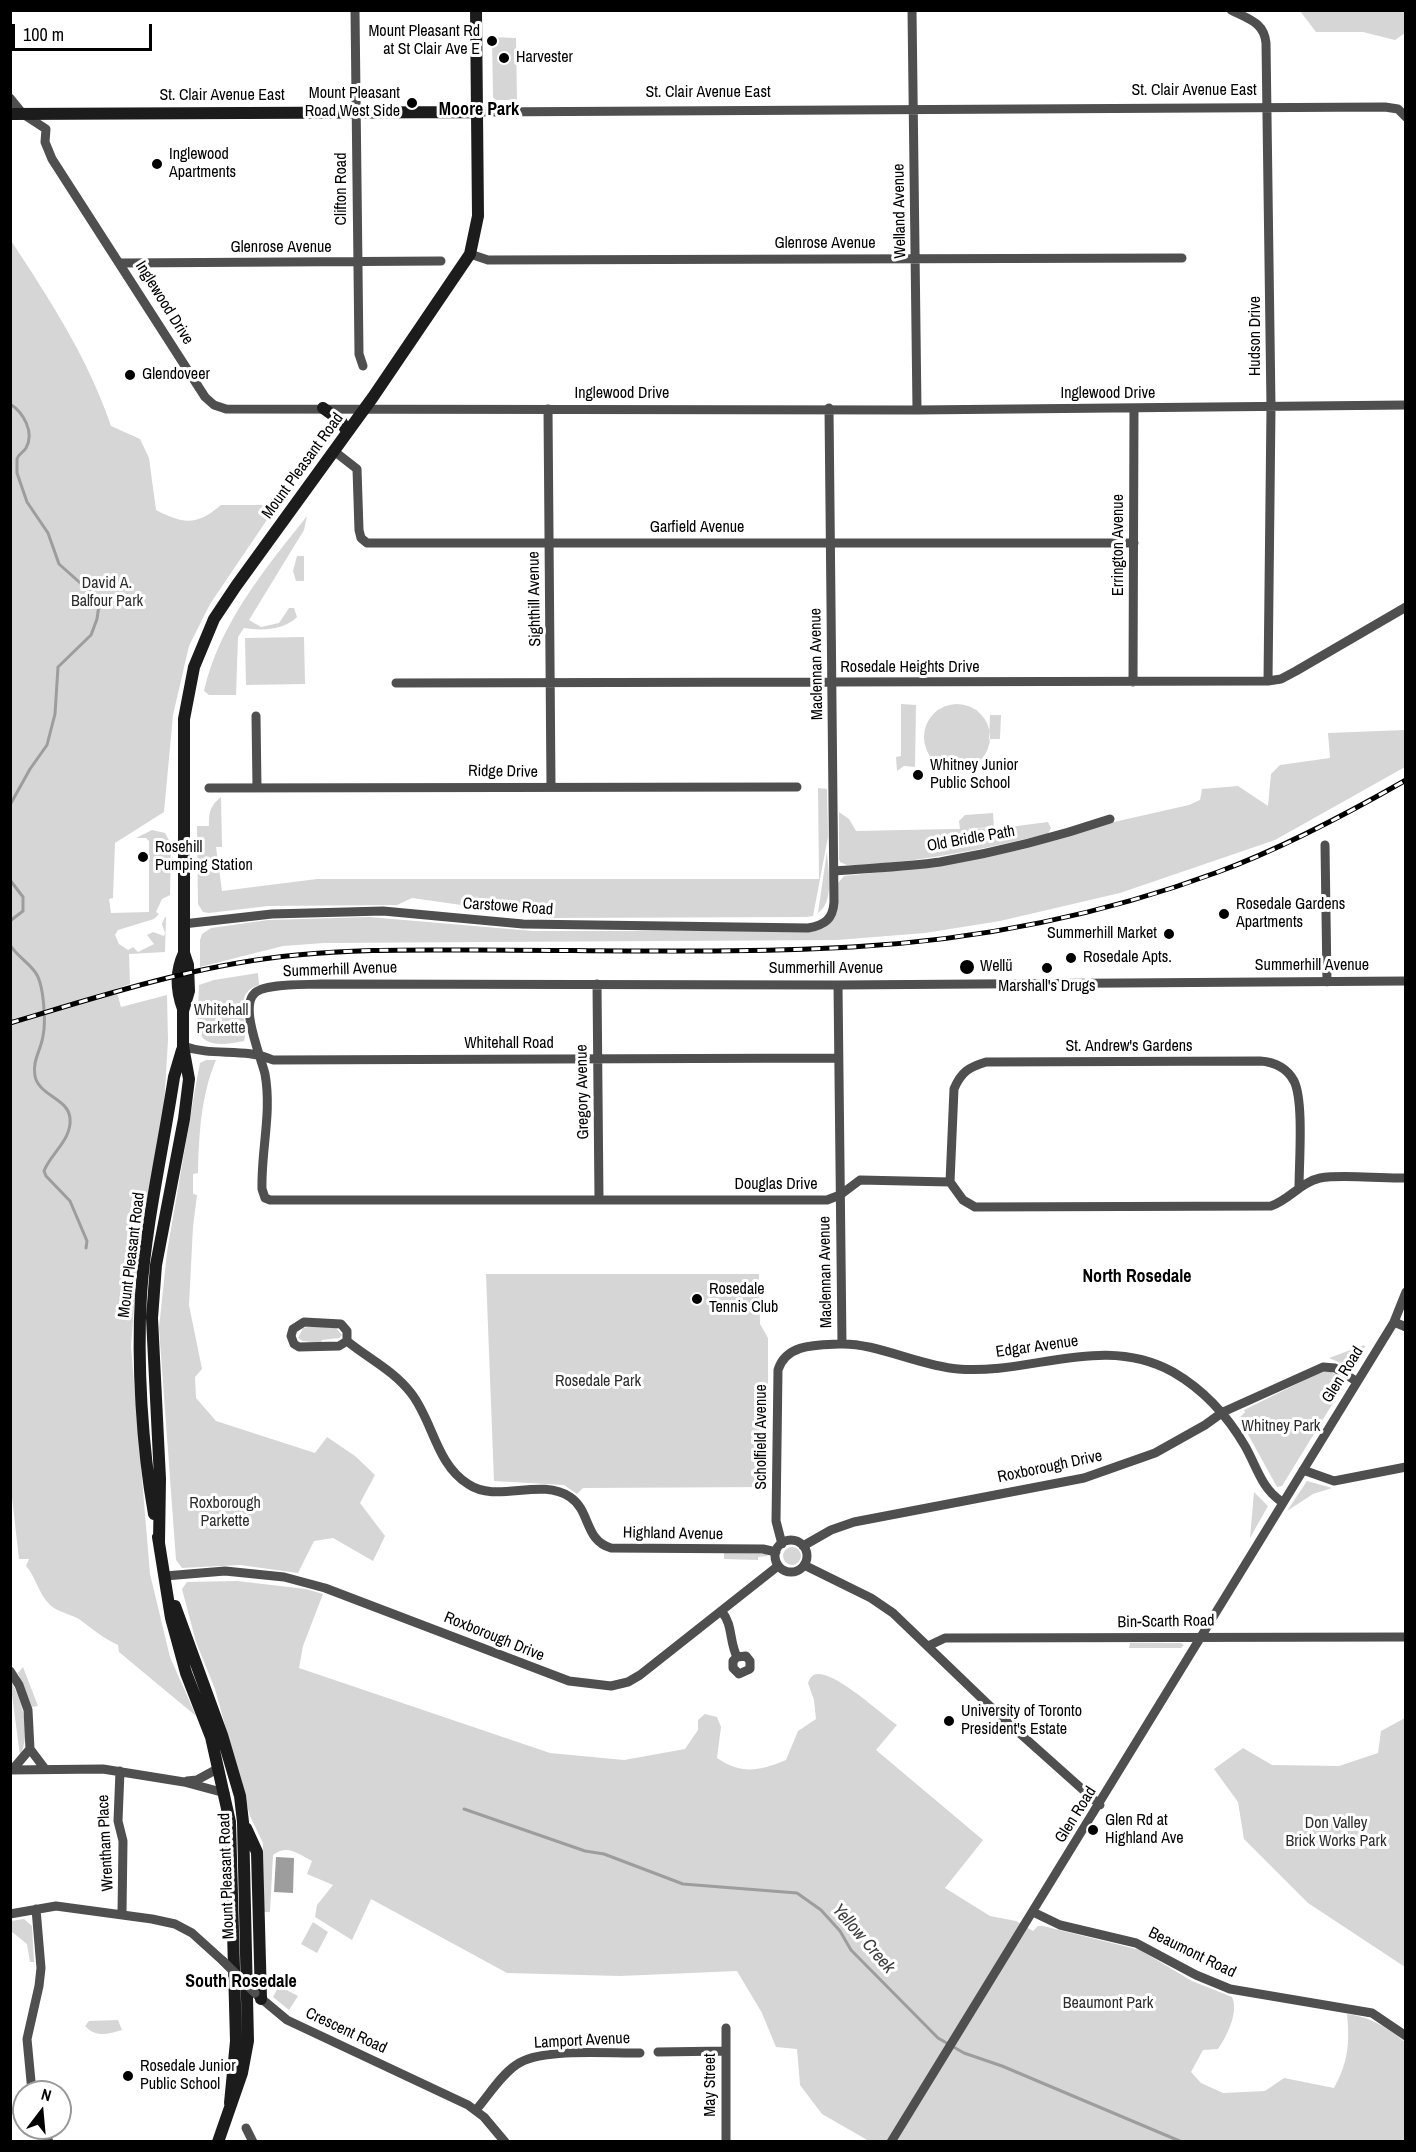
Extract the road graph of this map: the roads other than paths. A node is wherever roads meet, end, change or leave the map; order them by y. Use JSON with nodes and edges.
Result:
{"nodes":[{"id":1,"x":355,"y":10,"type":"edge"},
{"id":2,"x":476,"y":10,"type":"edge"},
{"id":3,"x":912,"y":10,"type":"edge"},
{"id":4,"x":1231,"y":10,"type":"edge"},
{"id":5,"x":10,"y":98,"type":"edge"},
{"id":6,"x":1267,"y":107,"type":"junction"},
{"id":7,"x":912,"y":108,"type":"junction"},
{"id":8,"x":356,"y":111,"type":"junction"},
{"id":9,"x":478,"y":112,"type":"junction"},
{"id":10,"x":17,"y":114,"type":"edge"},
{"id":11,"x":1405,"y":115,"type":"edge"},
{"id":12,"x":470,"y":254,"type":"junction"},
{"id":13,"x":1182,"y":258,"type":"dead end"},
{"id":14,"x":916,"y":259,"type":"junction"},
{"id":15,"x":441,"y":261,"type":"dead end"},
{"id":16,"x":357,"y":262,"type":"junction"},
{"id":17,"x":122,"y":263,"type":"junction"},
{"id":18,"x":363,"y":366,"type":"dead end"},
{"id":19,"x":1406,"y":405,"type":"edge"},
{"id":20,"x":366,"y":407,"type":"junction"},
{"id":21,"x":1271,"y":407,"type":"junction"},
{"id":22,"x":323,"y":408,"type":"junction"},
{"id":23,"x":829,"y":408,"type":"junction"},
{"id":24,"x":1134,"y":409,"type":"junction"},
{"id":25,"x":548,"y":410,"type":"junction"},
{"id":26,"x":917,"y":410,"type":"junction"},
{"id":27,"x":347,"y":432,"type":"junction"},
{"id":28,"x":334,"y":451,"type":"junction"},
{"id":29,"x":549,"y":542,"type":"junction"},
{"id":30,"x":829,"y":543,"type":"junction"},
{"id":31,"x":1134,"y":543,"type":"junction"},
{"id":32,"x":1406,"y":607,"type":"edge"},
{"id":33,"x":1268,"y":681,"type":"junction"},
{"id":34,"x":1133,"y":682,"type":"junction"},
{"id":35,"x":396,"y":683,"type":"dead end"},
{"id":36,"x":831,"y":683,"type":"junction"},
{"id":37,"x":550,"y":684,"type":"junction"},
{"id":38,"x":256,"y":716,"type":"dead end"},
{"id":39,"x":550,"y":787,"type":"junction"},
{"id":40,"x":797,"y":787,"type":"dead end"},
{"id":41,"x":209,"y":788,"type":"dead end"},
{"id":42,"x":257,"y":788,"type":"junction"},
{"id":43,"x":1110,"y":819,"type":"dead end"},
{"id":44,"x":1325,"y":845,"type":"dead end"},
{"id":45,"x":834,"y":871,"type":"junction"},
{"id":46,"x":830,"y":919,"type":"joint"},
{"id":47,"x":183,"y":924,"type":"junction"},
{"id":48,"x":1327,"y":981,"type":"junction"},
{"id":49,"x":1406,"y":981,"type":"edge"},
{"id":50,"x":597,"y":984,"type":"junction"},
{"id":51,"x":838,"y":985,"type":"junction"},
{"id":52,"x":183,"y":1046,"type":"junction"},
{"id":53,"x":257,"y":1053,"type":"junction"},
{"id":54,"x":838,"y":1058,"type":"junction"},
{"id":55,"x":597,"y":1060,"type":"junction"},
{"id":56,"x":1406,"y":1178,"type":"edge"},
{"id":57,"x":950,"y":1182,"type":"junction"},
{"id":58,"x":1299,"y":1188,"type":"junction"},
{"id":59,"x":840,"y":1195,"type":"junction"},
{"id":60,"x":599,"y":1200,"type":"junction"},
{"id":61,"x":1406,"y":1292,"type":"edge"},
{"id":62,"x":1394,"y":1322,"type":"junction"},
{"id":63,"x":1406,"y":1327,"type":"edge"},
{"id":64,"x":347,"y":1341,"type":"junction"},
{"id":65,"x":842,"y":1344,"type":"junction"},
{"id":66,"x":1356,"y":1381,"type":"junction"},
{"id":67,"x":1223,"y":1412,"type":"junction"},
{"id":68,"x":1406,"y":1467,"type":"edge"},
{"id":69,"x":1303,"y":1470,"type":"junction"},
{"id":70,"x":1282,"y":1502,"type":"junction"},
{"id":71,"x":803,"y":1546,"type":"junction"},
{"id":72,"x":779,"y":1548,"type":"junction"},
{"id":73,"x":804,"y":1565,"type":"junction"},
{"id":74,"x":778,"y":1566,"type":"junction"},
{"id":75,"x":166,"y":1581,"type":"junction"},
{"id":76,"x":722,"y":1612,"type":"junction"},
{"id":77,"x":1202,"y":1637,"type":"junction"},
{"id":78,"x":1406,"y":1637,"type":"edge"},
{"id":79,"x":928,"y":1646,"type":"junction"},
{"id":80,"x":737,"y":1657,"type":"dead end"},
{"id":81,"x":10,"y":1671,"type":"edge"},
{"id":82,"x":30,"y":1749,"type":"junction"},
{"id":83,"x":219,"y":1768,"type":"junction"},
{"id":84,"x":12,"y":1770,"type":"edge"},
{"id":85,"x":45,"y":1770,"type":"junction"},
{"id":86,"x":120,"y":1771,"type":"junction"},
{"id":87,"x":184,"y":1782,"type":"junction"},
{"id":88,"x":225,"y":1792,"type":"junction"},
{"id":89,"x":1100,"y":1805,"type":"junction"},
{"id":90,"x":243,"y":1822,"type":"junction"},
{"id":91,"x":36,"y":1909,"type":"junction"},
{"id":92,"x":1033,"y":1912,"type":"junction"},
{"id":93,"x":122,"y":1913,"type":"junction"},
{"id":94,"x":10,"y":1914,"type":"edge"},
{"id":95,"x":258,"y":1996,"type":"junction"},
{"id":96,"x":726,"y":2028,"type":"dead end"},
{"id":97,"x":1406,"y":2036,"type":"edge"},
{"id":98,"x":726,"y":2051,"type":"junction"},
{"id":99,"x":658,"y":2052,"type":"dead end"},
{"id":100,"x":640,"y":2053,"type":"dead end"},
{"id":101,"x":31,"y":2080,"type":"edge"},
{"id":102,"x":230,"y":2103,"type":"junction"},
{"id":103,"x":476,"y":2110,"type":"junction"},
{"id":104,"x":246,"y":2128,"type":"dead end"},
{"id":105,"x":218,"y":2142,"type":"edge"},
{"id":106,"x":253,"y":2142,"type":"edge"},
{"id":107,"x":505,"y":2142,"type":"edge"},
{"id":108,"x":726,"y":2142,"type":"edge"},
{"id":109,"x":891,"y":2142,"type":"edge"}],
"edges":[{"from":1,"to":8,"type":"street","name":"Clifton Road"},
{"from":2,"to":9,"type":"main road","name":"Mount Pleasant Road"},
{"from":3,"to":7,"type":"street","name":"Welland Avenue"},
{"from":4,"to":6,"type":"street","name":"Hudson Drive"},
{"from":5,"to":10,"type":"street","name":"Inglewood Drive"},
{"from":6,"to":7,"type":"street","name":"St. Clair Avenue East"},
{"from":6,"to":11,"type":"street","name":"St. Clair Avenue East"},
{"from":6,"to":21,"type":"street","name":"Hudson Drive"},
{"from":7,"to":9,"type":"street","name":"St. Clair Avenue East"},
{"from":7,"to":14,"type":"street","name":"Welland Avenue"},
{"from":8,"to":9,"type":"main road","name":"St. Clair Avenue East"},
{"from":8,"to":10,"type":"main road","name":"St. Clair Avenue East"},
{"from":8,"to":16,"type":"street","name":"Clifton Road"},
{"from":9,"to":12,"type":"main road","name":"Mount Pleasant Road"},
{"from":10,"to":17,"type":"street","name":"Inglewood Drive"},
{"from":12,"to":14,"type":"street","name":"Glenrose Avenue"},
{"from":12,"to":20,"type":"main road","name":"Mount Pleasant Road"},
{"from":13,"to":14,"type":"street","name":"Glenrose Avenue"},
{"from":14,"to":26,"type":"street","name":"Welland Avenue"},
{"from":15,"to":16,"type":"street","name":"Glenrose Avenue"},
{"from":16,"to":17,"type":"street","name":"Glenrose Avenue"},
{"from":16,"to":18,"type":"street","name":"Clifton Road"},
{"from":17,"to":22,"type":"street","name":"Inglewood Drive"},
{"from":19,"to":21,"type":"street","name":"Inglewood Drive"},
{"from":20,"to":22,"type":"street","name":"Inglewood Drive"},
{"from":20,"to":25,"type":"street","name":"Inglewood Drive"},
{"from":20,"to":27,"type":"main road","name":"Mount Pleasant Road"},
{"from":21,"to":24,"type":"street","name":"Inglewood Drive"},
{"from":21,"to":33,"type":"street","name":"Hudson Drive"},
{"from":22,"to":27,"type":"main road"},
{"from":23,"to":25,"type":"street","name":"Inglewood Drive"},
{"from":23,"to":26,"type":"street","name":"Inglewood Drive"},
{"from":23,"to":30,"type":"street","name":"Maclennan Avenue"},
{"from":24,"to":26,"type":"street","name":"Inglewood Drive"},
{"from":24,"to":31,"type":"street","name":"Errington Avenue"},
{"from":25,"to":29,"type":"street","name":"Sighthill Avenue"},
{"from":27,"to":28,"type":"main road","name":"Mount Pleasant Road"},
{"from":28,"to":29,"type":"street","name":"Garfield Avenue"},
{"from":28,"to":47,"type":"main road","name":"Mount Pleasant Road"},
{"from":29,"to":30,"type":"street","name":"Garfield Avenue"},
{"from":29,"to":37,"type":"street","name":"Sighthill Avenue"},
{"from":30,"to":31,"type":"street","name":"Garfield Avenue"},
{"from":30,"to":36,"type":"street","name":"Maclennan Avenue"},
{"from":31,"to":34,"type":"street","name":"Errington Avenue"},
{"from":32,"to":33,"type":"street","name":"Rosedale Heights Drive"},
{"from":33,"to":34,"type":"street","name":"Rosedale Heights Drive"},
{"from":34,"to":36,"type":"street","name":"Rosedale Heights Drive"},
{"from":35,"to":37,"type":"street","name":"Rosedale Heights Drive"},
{"from":36,"to":37,"type":"street","name":"Rosedale Heights Drive"},
{"from":36,"to":45,"type":"street","name":"Maclennan Avenue"},
{"from":37,"to":39,"type":"street","name":"Sighthill Avenue"},
{"from":38,"to":42,"type":"street"},
{"from":39,"to":40,"type":"street","name":"Ridge Drive"},
{"from":39,"to":42,"type":"street","name":"Ridge Drive"},
{"from":41,"to":42,"type":"street","name":"Ridge Drive"},
{"from":43,"to":45,"type":"street","name":"Old Bridle Path"},
{"from":44,"to":48,"type":"street"},
{"from":45,"to":46,"type":"street","name":"Maclennan Avenue"},
{"from":46,"to":47,"type":"street","name":"Carstowe Road"},
{"from":47,"to":52,"type":"main road","name":"Mount Pleasant Road"},
{"from":48,"to":49,"type":"street","name":"Summerhill Avenue"},
{"from":48,"to":51,"type":"street","name":"Summerhill Avenue"},
{"from":50,"to":51,"type":"street","name":"Summerhill Avenue"},
{"from":50,"to":53,"type":"street","name":"Summerhill Avenue"},
{"from":50,"to":55,"type":"street","name":"Gregory Avenue"},
{"from":51,"to":54,"type":"street","name":"Maclennan Avenue"},
{"from":52,"to":53,"type":"street","name":"Whitehall Road"},
{"from":52,"to":75,"type":"main road","name":"Mount Pleasant Road"},
{"from":53,"to":55,"type":"street","name":"Whitehall Road"},
{"from":53,"to":60,"type":"street","name":"Douglas Drive"},
{"from":54,"to":55,"type":"street","name":"Whitehall Road"},
{"from":54,"to":59,"type":"street","name":"Maclennan Avenue"},
{"from":55,"to":60,"type":"street","name":"Gregory Avenue"},
{"from":56,"to":58,"type":"street"},
{"from":57,"to":58,"type":"street"},
{"from":57,"to":58,"type":"street","name":"St. Andrew's Gardens"},
{"from":57,"to":59,"type":"street","name":"Douglas Drive"},
{"from":59,"to":60,"type":"street","name":"Douglas Drive"},
{"from":59,"to":65,"type":"street","name":"Maclennan Avenue"},
{"from":61,"to":62,"type":"street","name":"Glen Road"},
{"from":62,"to":63,"type":"street"},
{"from":62,"to":66,"type":"street","name":"Glen Road"},
{"from":64,"to":64,"type":"street","name":"Highland Avenue"},
{"from":64,"to":72,"type":"street","name":"Highland Avenue"},
{"from":65,"to":67,"type":"street","name":"Edgar Avenue"},
{"from":65,"to":72,"type":"street","name":"Scholfield Avenue"},
{"from":66,"to":67,"type":"street","name":"Roxborough Drive"},
{"from":66,"to":69,"type":"street","name":"Glen Road"},
{"from":67,"to":70,"type":"street"},
{"from":67,"to":71,"type":"street","name":"Roxborough Drive"},
{"from":68,"to":69,"type":"street"},
{"from":69,"to":70,"type":"street","name":"Glen Road"},
{"from":70,"to":77,"type":"street","name":"Glen Road"},
{"from":71,"to":72,"type":"street"},
{"from":71,"to":73,"type":"street"},
{"from":72,"to":74,"type":"street"},
{"from":73,"to":74,"type":"street"},
{"from":73,"to":79,"type":"street"},
{"from":74,"to":76,"type":"street","name":"Roxborough Drive"},
{"from":75,"to":76,"type":"street","name":"Roxborough Drive"},
{"from":75,"to":83,"type":"main road","name":"Mount Pleasant Road"},
{"from":75,"to":90,"type":"main road","name":"Mount Pleasant Road"},
{"from":76,"to":80,"type":"street"},
{"from":77,"to":78,"type":"street","name":"Bin-Scarth Road"},
{"from":77,"to":79,"type":"street","name":"Bin-Scarth Road"},
{"from":77,"to":89,"type":"street","name":"Glen Road"},
{"from":79,"to":89,"type":"street"},
{"from":81,"to":82,"type":"street"},
{"from":82,"to":84,"type":"street"},
{"from":82,"to":85,"type":"street"},
{"from":83,"to":87,"type":"street"},
{"from":83,"to":88,"type":"main road","name":"Mount Pleasant Road"},
{"from":84,"to":85,"type":"street"},
{"from":85,"to":86,"type":"street"},
{"from":86,"to":87,"type":"street"},
{"from":86,"to":93,"type":"street","name":"Wrentham Place"},
{"from":87,"to":88,"type":"street"},
{"from":88,"to":102,"type":"main road","name":"Mount Pleasant Road"},
{"from":89,"to":92,"type":"street","name":"Glen Road"},
{"from":90,"to":95,"type":"main road"},
{"from":90,"to":102,"type":"main road","name":"Mount Pleasant Road"},
{"from":91,"to":93,"type":"street","name":"Crescent Road"},
{"from":91,"to":94,"type":"street","name":"Crescent Road"},
{"from":91,"to":101,"type":"street"},
{"from":92,"to":97,"type":"street","name":"Beaumont Road"},
{"from":92,"to":109,"type":"street","name":"Glen Road"},
{"from":93,"to":95,"type":"street","name":"Crescent Road","bridge":true},
{"from":95,"to":103,"type":"street","name":"Crescent Road"},
{"from":96,"to":98,"type":"street","name":"May Street"},
{"from":98,"to":99,"type":"street"},
{"from":98,"to":108,"type":"street","name":"May Street"},
{"from":100,"to":103,"type":"street","name":"Lamport Avenue"},
{"from":102,"to":105,"type":"main road","name":"Mount Pleasant Road"},
{"from":103,"to":107,"type":"street","name":"Crescent Road"},
{"from":104,"to":106,"type":"street"}]}
